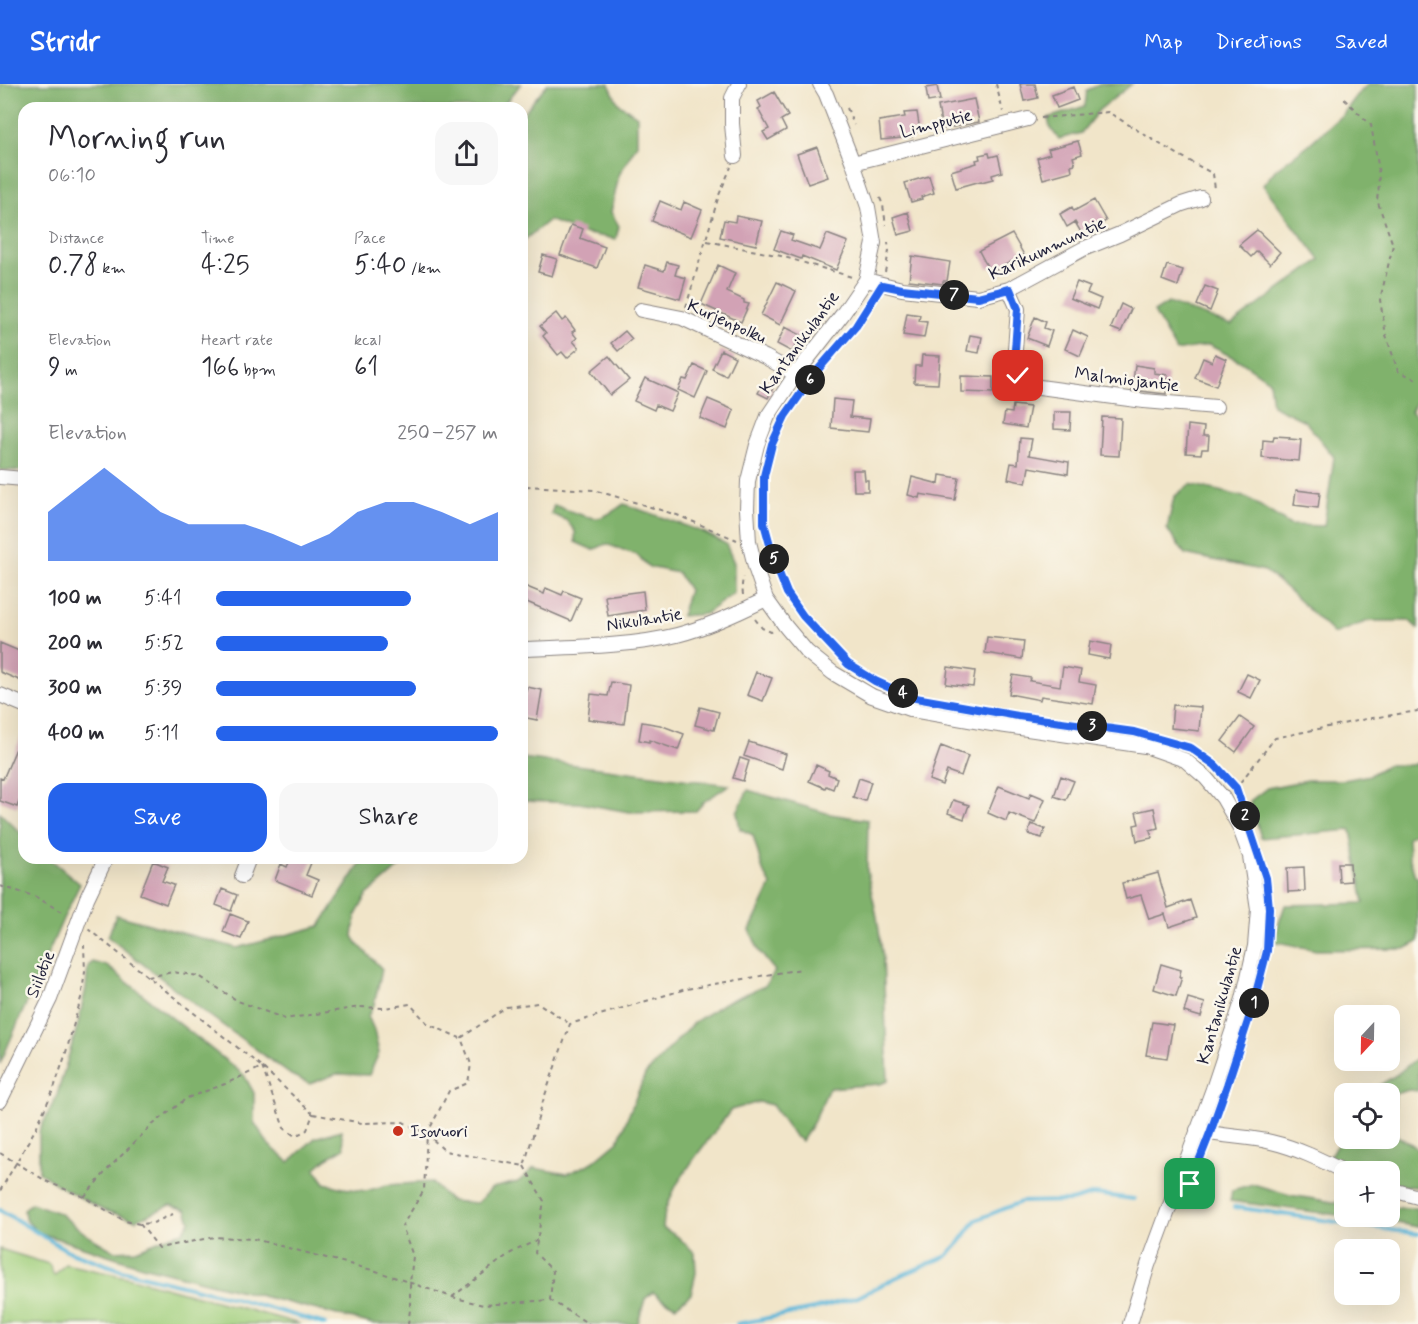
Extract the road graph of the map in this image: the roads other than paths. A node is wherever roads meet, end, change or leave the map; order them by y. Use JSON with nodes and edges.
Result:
{"nodes":[{"id":1,"x":740,"y":84,"type":"edge"},
{"id":2,"x":820,"y":84,"type":"edge"},
{"id":3,"x":1028,"y":119,"type":"road end"},
{"id":4,"x":735,"y":156,"type":"road end"},
{"id":5,"x":853,"y":163,"type":"junction"},
{"id":6,"x":1201,"y":198,"type":"dead end"},
{"id":7,"x":866,"y":280,"type":"junction"},
{"id":8,"x":1010,"y":289,"type":"junction"},
{"id":9,"x":641,"y":310,"type":"dead end"},
{"id":10,"x":796,"y":374,"type":"junction"},
{"id":11,"x":1216,"y":407,"type":"dead end"},
{"id":12,"x":0,"y":477,"type":"edge"},
{"id":13,"x":18,"y":478,"type":"edge"},
{"id":14,"x":766,"y":599,"type":"junction"},
{"id":15,"x":528,"y":649,"type":"edge"},
{"id":16,"x":0,"y":695,"type":"edge"},
{"id":17,"x":18,"y":702,"type":"edge"},
{"id":18,"x":103,"y":864,"type":"edge"},
{"id":19,"x":247,"y":864,"type":"edge"},
{"id":20,"x":242,"y":876,"type":"dead end"},
{"id":21,"x":0,"y":1101,"type":"edge"},
{"id":22,"x":1197,"y":1130,"type":"junction"},
{"id":23,"x":1334,"y":1167,"type":"edge"},
{"id":24,"x":1400,"y":1192,"type":"edge"},
{"id":25,"x":1418,"y":1197,"type":"edge"},
{"id":26,"x":1130,"y":1324,"type":"edge"}],
"edges":[{"from":1,"to":4,"type":"street"},
{"from":2,"to":5,"type":"street","name":"Kantanikulantie"},
{"from":3,"to":5,"type":"street","name":"Limpputie"},
{"from":5,"to":7,"type":"street","name":"Kantanikulantie"},
{"from":6,"to":8,"type":"street","name":"Karikummuntie"},
{"from":7,"to":8,"type":"street","name":"Karikummuntie"},
{"from":7,"to":10,"type":"street","name":"Kantanikulantie"},
{"from":8,"to":11,"type":"street","name":"Malmiojantie"},
{"from":9,"to":10,"type":"street","name":"Kurjenpolku"},
{"from":10,"to":14,"type":"street","name":"Kantanikulantie"},
{"from":12,"to":13,"type":"street"},
{"from":14,"to":15,"type":"street","name":"Nikulantie"},
{"from":14,"to":22,"type":"street","name":"Kantanikulantie"},
{"from":16,"to":17,"type":"street"},
{"from":18,"to":21,"type":"street","name":"Siilotie"},
{"from":19,"to":20,"type":"street"},
{"from":22,"to":23,"type":"street"},
{"from":22,"to":26,"type":"street","name":"Kantanikulantie"},
{"from":24,"to":25,"type":"street"}]}
